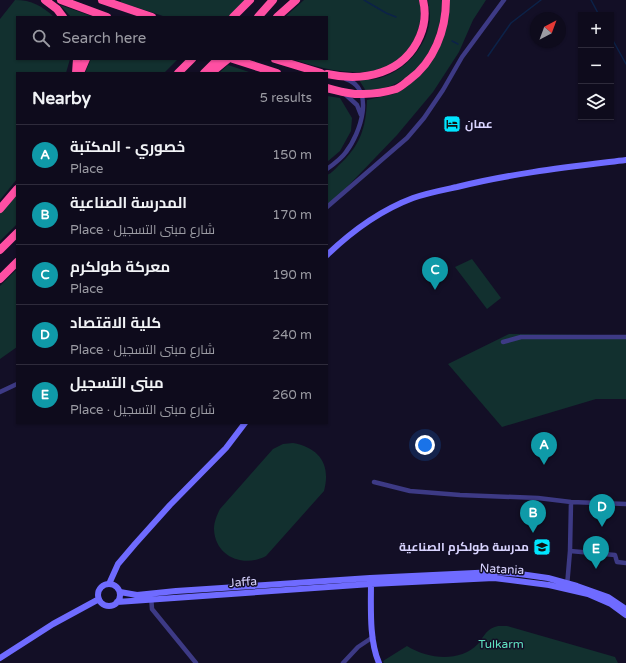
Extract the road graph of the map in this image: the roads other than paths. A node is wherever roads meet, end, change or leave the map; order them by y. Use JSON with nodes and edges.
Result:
{"nodes":[{"id":1,"x":45,"y":0,"type":"edge"},
{"id":2,"x":61,"y":0,"type":"edge"},
{"id":3,"x":102,"y":0,"type":"edge"},
{"id":4,"x":250,"y":0,"type":"edge"},
{"id":5,"x":274,"y":0,"type":"edge"},
{"id":6,"x":296,"y":0,"type":"edge"},
{"id":7,"x":423,"y":0,"type":"edge"},
{"id":8,"x":446,"y":0,"type":"edge"},
{"id":9,"x":504,"y":0,"type":"edge"},
{"id":10,"x":112,"y":2,"type":"edge"},
{"id":11,"x":62,"y":16,"type":"edge"},
{"id":12,"x":102,"y":16,"type":"edge"},
{"id":13,"x":105,"y":16,"type":"edge"},
{"id":14,"x":149,"y":16,"type":"edge"},
{"id":15,"x":234,"y":16,"type":"edge"},
{"id":16,"x":259,"y":16,"type":"edge"},
{"id":17,"x":278,"y":16,"type":"edge"},
{"id":18,"x":77,"y":60,"type":"edge"},
{"id":19,"x":86,"y":60,"type":"edge"},
{"id":20,"x":191,"y":60,"type":"edge"},
{"id":21,"x":217,"y":60,"type":"edge"},
{"id":22,"x":227,"y":60,"type":"edge"},
{"id":23,"x":236,"y":60,"type":"edge"},
{"id":24,"x":278,"y":60,"type":"edge"},
{"id":25,"x":76,"y":72,"type":"edge"},
{"id":26,"x":80,"y":72,"type":"edge"},
{"id":27,"x":179,"y":72,"type":"edge"},
{"id":28,"x":205,"y":72,"type":"edge"},
{"id":29,"x":212,"y":72,"type":"edge"},
{"id":30,"x":274,"y":72,"type":"edge"},
{"id":31,"x":318,"y":72,"type":"edge"},
{"id":32,"x":328,"y":74,"type":"edge"},
{"id":33,"x":339,"y":77,"type":"junction"},
{"id":34,"x":328,"y":88,"type":"edge"},
{"id":35,"x":340,"y":91,"type":"junction"},
{"id":36,"x":362,"y":94,"type":"junction"},
{"id":37,"x":362,"y":116,"type":"junction"},
{"id":38,"x":626,"y":160,"type":"edge"},
{"id":39,"x":328,"y":168,"type":"edge"},
{"id":40,"x":16,"y":190,"type":"edge"},
{"id":41,"x":328,"y":206,"type":"edge"},
{"id":42,"x":0,"y":209,"type":"edge"},
{"id":43,"x":16,"y":234,"type":"edge"},
{"id":44,"x":0,"y":250,"type":"edge"},
{"id":45,"x":328,"y":254,"type":"edge"},
{"id":46,"x":16,"y":263,"type":"edge"},
{"id":47,"x":0,"y":279,"type":"edge"},
{"id":48,"x":626,"y":337,"type":"edge"},
{"id":49,"x":503,"y":342,"type":"dead end"},
{"id":50,"x":16,"y":384,"type":"edge"},
{"id":51,"x":0,"y":392,"type":"edge"},
{"id":52,"x":244,"y":424,"type":"edge"},
{"id":53,"x":374,"y":482,"type":"dead end"},
{"id":54,"x":571,"y":502,"type":"junction"},
{"id":55,"x":626,"y":504,"type":"edge"},
{"id":56,"x":570,"y":551,"type":"junction"},
{"id":57,"x":626,"y":563,"type":"edge"},
{"id":58,"x":370,"y":581,"type":"junction"},
{"id":59,"x":109,"y":584,"type":"junction"},
{"id":60,"x":567,"y":586,"type":"junction"},
{"id":61,"x":120,"y":592,"type":"junction"},
{"id":62,"x":151,"y":596,"type":"junction"},
{"id":63,"x":99,"y":599,"type":"junction"},
{"id":64,"x":117,"y":602,"type":"junction"},
{"id":65,"x":626,"y":609,"type":"edge"},
{"id":66,"x":626,"y":615,"type":"edge"},
{"id":67,"x":373,"y":637,"type":"junction"},
{"id":68,"x":0,"y":658,"type":"edge"},
{"id":69,"x":196,"y":663,"type":"edge"},
{"id":70,"x":343,"y":663,"type":"edge"},
{"id":71,"x":379,"y":663,"type":"edge"}],
"edges":[{"from":1,"to":11,"type":"highway"},
{"from":2,"to":12,"type":"highway"},
{"from":3,"to":10,"type":"highway"},
{"from":4,"to":15,"type":"highway"},
{"from":5,"to":16,"type":"highway"},
{"from":6,"to":17,"type":"highway"},
{"from":7,"to":33,"type":"highway"},
{"from":8,"to":36,"type":"highway"},
{"from":9,"to":41,"type":"street"},
{"from":10,"to":13,"type":"highway"},
{"from":10,"to":14,"type":"highway"},
{"from":18,"to":25,"type":"highway"},
{"from":19,"to":26,"type":"highway"},
{"from":20,"to":27,"type":"highway"},
{"from":21,"to":28,"type":"highway"},
{"from":22,"to":29,"type":"highway"},
{"from":23,"to":30,"type":"highway"},
{"from":24,"to":31,"type":"highway"},
{"from":32,"to":33,"type":"highway"},
{"from":33,"to":36,"type":"street"},
{"from":34,"to":35,"type":"highway"},
{"from":35,"to":36,"type":"highway"},
{"from":35,"to":37,"type":"street"},
{"from":36,"to":37,"type":"street"},
{"from":37,"to":39,"type":"street"},
{"from":38,"to":45,"type":"street"},
{"from":40,"to":42,"type":"highway"},
{"from":43,"to":44,"type":"highway"},
{"from":46,"to":47,"type":"highway"},
{"from":48,"to":49,"type":"street"},
{"from":50,"to":51,"type":"street"},
{"from":52,"to":59,"type":"street"},
{"from":53,"to":54,"type":"street"},
{"from":54,"to":55,"type":"street"},
{"from":54,"to":56,"type":"street"},
{"from":56,"to":57,"type":"street"},
{"from":56,"to":60,"type":"street"},
{"from":58,"to":60,"type":"street","name":"Natania"},
{"from":58,"to":62,"type":"street","name":"Jaffa"},
{"from":58,"to":67,"type":"street"},
{"from":59,"to":61,"type":"street"},
{"from":59,"to":63,"type":"street"},
{"from":60,"to":65,"type":"street","name":"Natania"},
{"from":60,"to":66,"type":"street","name":"Natania"},
{"from":61,"to":62,"type":"street","name":"Jaffa"},
{"from":61,"to":64,"type":"street"},
{"from":62,"to":64,"type":"street","name":"Jaffa"},
{"from":62,"to":69,"type":"street"},
{"from":63,"to":64,"type":"street"},
{"from":63,"to":68,"type":"street"},
{"from":67,"to":70,"type":"street"},
{"from":67,"to":71,"type":"street"}]}
